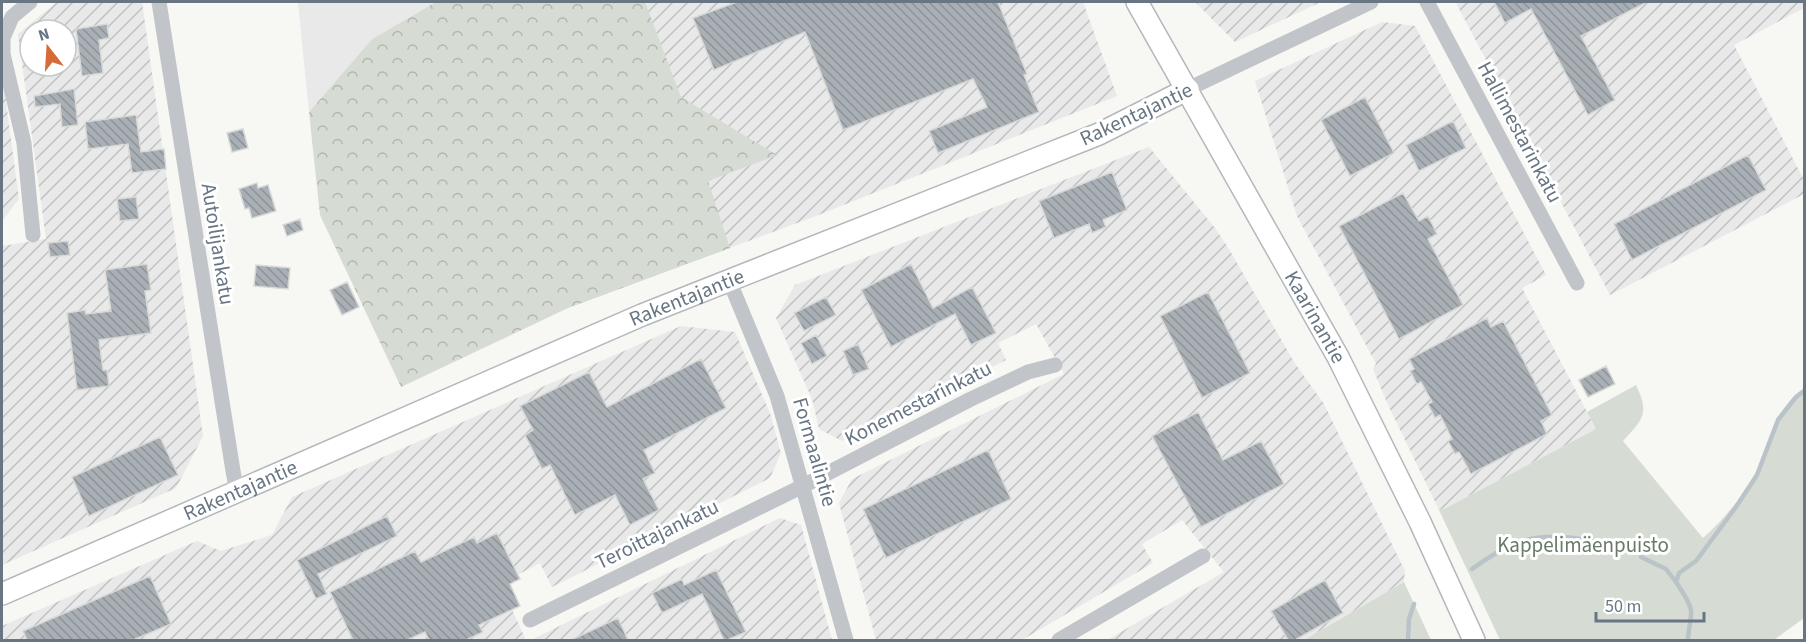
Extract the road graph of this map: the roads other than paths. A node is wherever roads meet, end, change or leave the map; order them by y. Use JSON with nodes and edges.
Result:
{"nodes":[{"id":1,"x":30,"y":2,"type":"edge"},
{"id":2,"x":159,"y":2,"type":"edge"},
{"id":3,"x":1137,"y":2,"type":"edge"},
{"id":4,"x":1371,"y":2,"type":"edge"},
{"id":5,"x":1427,"y":2,"type":"edge"},
{"id":6,"x":1188,"y":89,"type":"junction"},
{"id":7,"x":33,"y":235,"type":"dead end"},
{"id":8,"x":729,"y":280,"type":"junction"},
{"id":9,"x":1577,"y":283,"type":"dead end"},
{"id":10,"x":1055,"y":365,"type":"dead end"},
{"id":11,"x":803,"y":486,"type":"junction"},
{"id":12,"x":237,"y":492,"type":"junction"},
{"id":13,"x":1203,"y":556,"type":"dead end"},
{"id":14,"x":2,"y":594,"type":"edge"},
{"id":15,"x":530,"y":620,"type":"dead end"},
{"id":16,"x":846,"y":640,"type":"edge"},
{"id":17,"x":1059,"y":640,"type":"edge"},
{"id":18,"x":1474,"y":640,"type":"edge"}],
"edges":[{"from":1,"to":7,"type":"street"},
{"from":2,"to":12,"type":"street","name":"Autoilijankatu"},
{"from":3,"to":6,"type":"street","name":"Kaarinantie"},
{"from":4,"to":6,"type":"street","name":"Rakentajantie"},
{"from":5,"to":9,"type":"street","name":"Hallimestarinkatu"},
{"from":6,"to":8,"type":"street","name":"Rakentajantie"},
{"from":6,"to":18,"type":"street","name":"Kaarinantie"},
{"from":8,"to":11,"type":"street","name":"Formaalintie"},
{"from":8,"to":12,"type":"street","name":"Rakentajantie"},
{"from":10,"to":11,"type":"street","name":"Konemestarinkatu"},
{"from":11,"to":15,"type":"street","name":"Teroittajankatu"},
{"from":11,"to":16,"type":"street","name":"Formaalintie"},
{"from":12,"to":14,"type":"street","name":"Rakentajantie"},
{"from":13,"to":17,"type":"street"}]}
